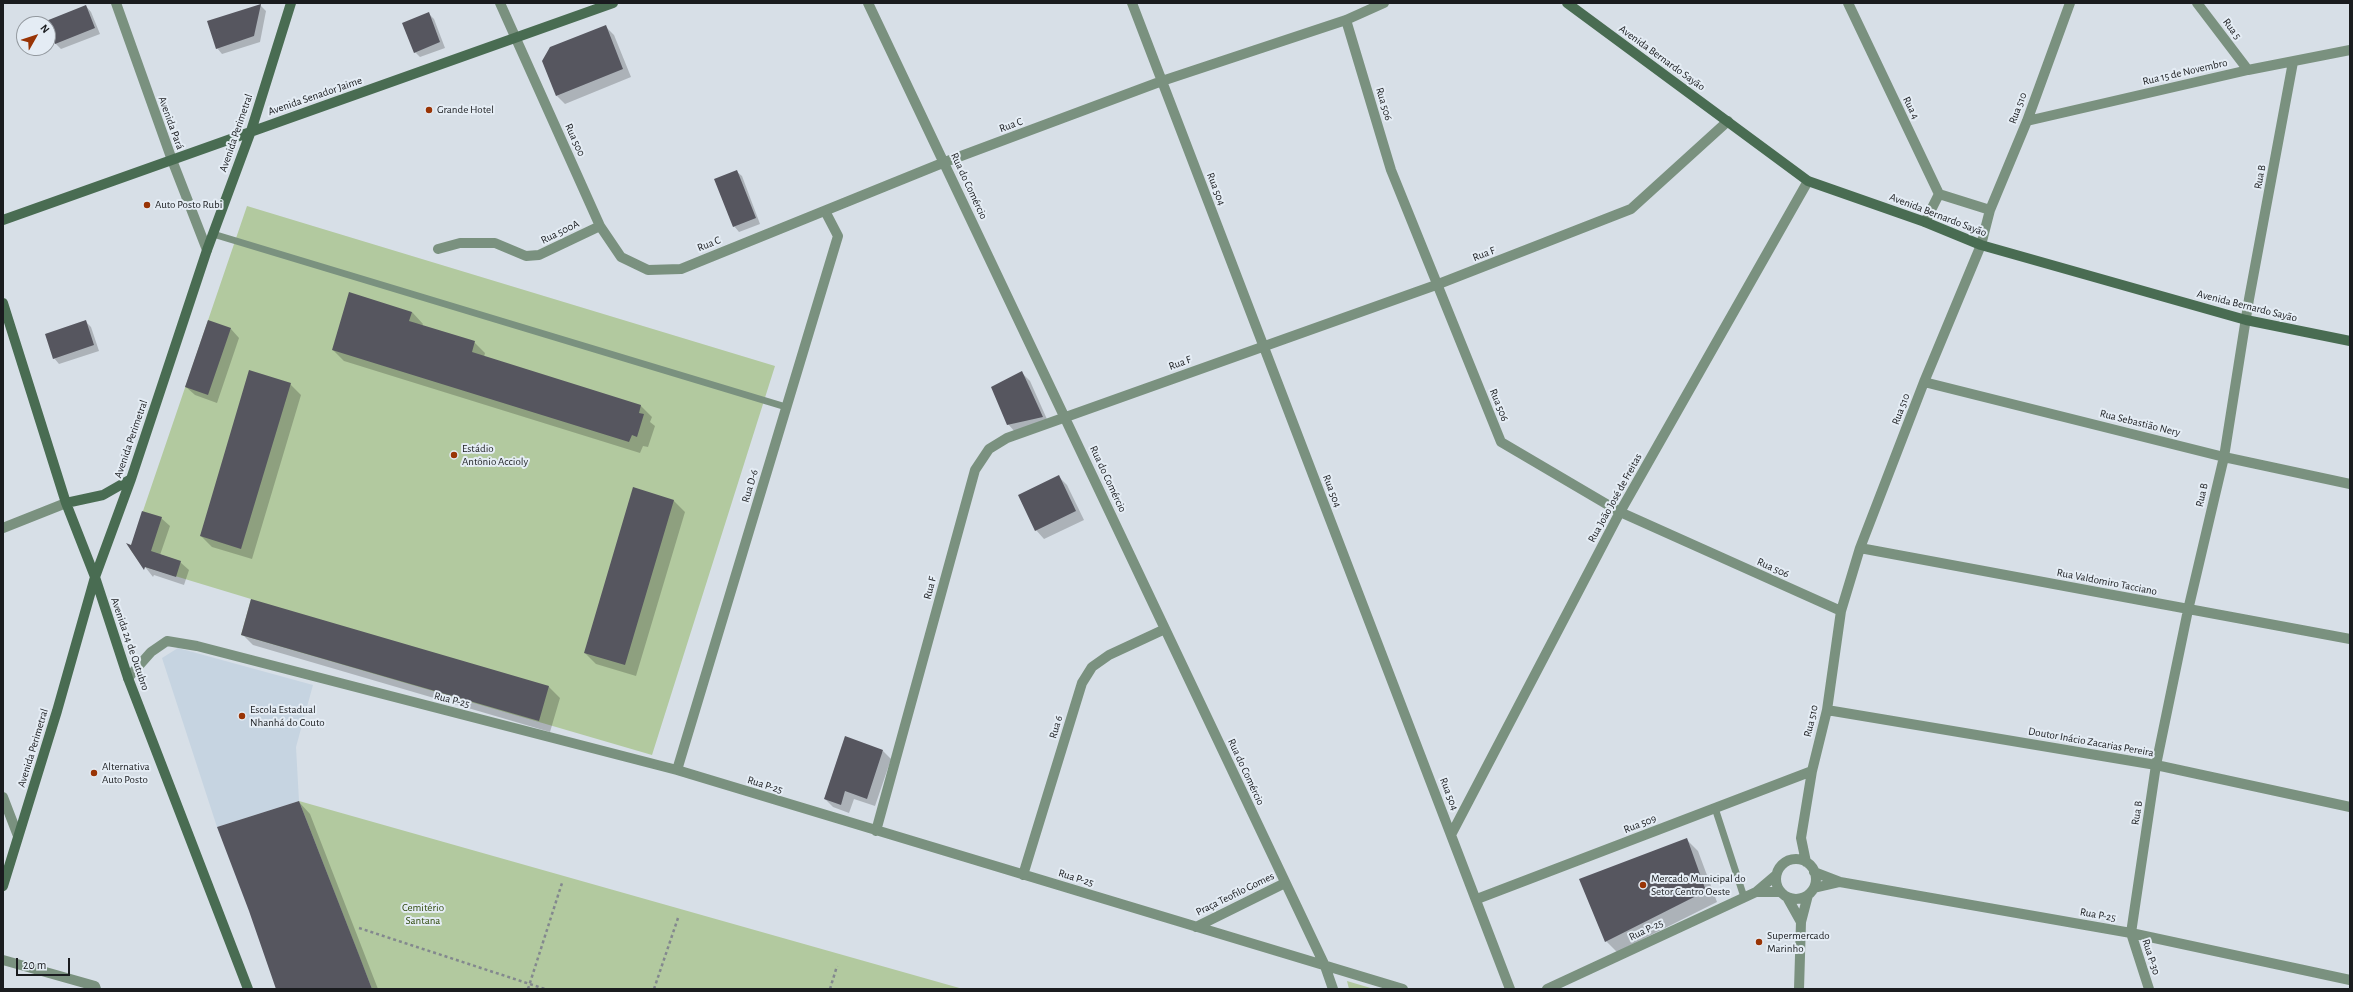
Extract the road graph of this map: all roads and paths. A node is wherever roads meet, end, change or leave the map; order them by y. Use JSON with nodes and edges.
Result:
{"nodes":[{"id":1,"x":116,"y":3,"type":"edge"},
{"id":2,"x":291,"y":3,"type":"edge"},
{"id":3,"x":500,"y":3,"type":"edge"},
{"id":4,"x":613,"y":3,"type":"edge"},
{"id":5,"x":868,"y":3,"type":"edge"},
{"id":6,"x":1132,"y":3,"type":"edge"},
{"id":7,"x":1384,"y":3,"type":"edge"},
{"id":8,"x":1567,"y":3,"type":"edge"},
{"id":9,"x":1848,"y":3,"type":"edge"},
{"id":10,"x":2070,"y":3,"type":"edge"},
{"id":11,"x":2197,"y":3,"type":"edge"},
{"id":12,"x":1346,"y":20,"type":"junction"},
{"id":13,"x":517,"y":38,"type":"junction"},
{"id":14,"x":2350,"y":50,"type":"edge"},
{"id":15,"x":2294,"y":62,"type":"junction"},
{"id":16,"x":2248,"y":70,"type":"junction"},
{"id":17,"x":1162,"y":82,"type":"junction"},
{"id":18,"x":1728,"y":121,"type":"junction"},
{"id":19,"x":2027,"y":122,"type":"junction"},
{"id":20,"x":251,"y":131,"type":"junction"},
{"id":21,"x":172,"y":160,"type":"junction"},
{"id":22,"x":945,"y":162,"type":"junction"},
{"id":23,"x":1808,"y":180,"type":"junction"},
{"id":24,"x":1939,"y":194,"type":"junction"},
{"id":25,"x":825,"y":210,"type":"junction"},
{"id":26,"x":1990,"y":210,"type":"junction"},
{"id":27,"x":3,"y":220,"type":"edge"},
{"id":28,"x":1925,"y":222,"type":"junction"},
{"id":29,"x":600,"y":226,"type":"junction"},
{"id":30,"x":213,"y":234,"type":"junction"},
{"id":31,"x":1981,"y":245,"type":"junction"},
{"id":32,"x":438,"y":249,"type":"dead end"},
{"id":33,"x":207,"y":250,"type":"junction"},
{"id":34,"x":648,"y":270,"type":"joint"},
{"id":35,"x":1436,"y":285,"type":"junction"},
{"id":36,"x":3,"y":303,"type":"edge"},
{"id":37,"x":2246,"y":320,"type":"junction"},
{"id":38,"x":2350,"y":341,"type":"edge"},
{"id":39,"x":1263,"y":346,"type":"junction"},
{"id":40,"x":1924,"y":382,"type":"junction"},
{"id":41,"x":786,"y":407,"type":"junction"},
{"id":42,"x":1065,"y":417,"type":"junction"},
{"id":43,"x":2224,"y":457,"type":"junction"},
{"id":44,"x":131,"y":479,"type":"junction"},
{"id":45,"x":2350,"y":484,"type":"edge"},
{"id":46,"x":66,"y":503,"type":"junction"},
{"id":47,"x":1620,"y":512,"type":"junction"},
{"id":48,"x":3,"y":528,"type":"edge"},
{"id":49,"x":1860,"y":548,"type":"junction"},
{"id":50,"x":94,"y":577,"type":"junction"},
{"id":51,"x":2188,"y":610,"type":"junction"},
{"id":52,"x":1841,"y":611,"type":"junction"},
{"id":53,"x":1166,"y":629,"type":"junction"},
{"id":54,"x":2350,"y":640,"type":"edge"},
{"id":55,"x":128,"y":678,"type":"junction"},
{"id":56,"x":1827,"y":710,"type":"junction"},
{"id":57,"x":2156,"y":765,"type":"junction"},
{"id":58,"x":677,"y":770,"type":"junction"},
{"id":59,"x":1812,"y":771,"type":"junction"},
{"id":60,"x":3,"y":797,"type":"edge"},
{"id":61,"x":2350,"y":807,"type":"edge"},
{"id":62,"x":1715,"y":808,"type":"junction"},
{"id":63,"x":876,"y":831,"type":"junction"},
{"id":64,"x":1452,"y":833,"type":"junction"},
{"id":65,"x":18,"y":836,"type":"junction"},
{"id":66,"x":1801,"y":838,"type":"junction"},
{"id":67,"x":1789,"y":860,"type":"junction"},
{"id":68,"x":1806,"y":862,"type":"junction"},
{"id":69,"x":1814,"y":872,"type":"junction"},
{"id":70,"x":1023,"y":875,"type":"junction"},
{"id":71,"x":1776,"y":876,"type":"junction"},
{"id":72,"x":1840,"y":882,"type":"junction"},
{"id":73,"x":562,"y":883,"type":"dead end"},
{"id":74,"x":1285,"y":883,"type":"junction"},
{"id":75,"x":3,"y":886,"type":"edge"},
{"id":76,"x":1756,"y":892,"type":"junction"},
{"id":77,"x":1811,"y":892,"type":"junction"},
{"id":78,"x":1784,"y":894,"type":"junction"},
{"id":79,"x":1744,"y":897,"type":"junction"},
{"id":80,"x":1477,"y":899,"type":"junction"},
{"id":81,"x":678,"y":918,"type":"dead end"},
{"id":82,"x":1801,"y":922,"type":"junction"},
{"id":83,"x":1196,"y":927,"type":"junction"},
{"id":84,"x":359,"y":928,"type":"dead end"},
{"id":85,"x":2131,"y":933,"type":"junction"},
{"id":86,"x":3,"y":960,"type":"edge"},
{"id":87,"x":837,"y":966,"type":"dead end"},
{"id":88,"x":1325,"y":966,"type":"junction"},
{"id":89,"x":2350,"y":980,"type":"edge"},
{"id":90,"x":530,"y":984,"type":"junction"},
{"id":91,"x":96,"y":989,"type":"edge"},
{"id":92,"x":248,"y":989,"type":"edge"},
{"id":93,"x":528,"y":989,"type":"edge"},
{"id":94,"x":545,"y":989,"type":"edge"},
{"id":95,"x":654,"y":989,"type":"edge"},
{"id":96,"x":830,"y":989,"type":"edge"},
{"id":97,"x":1334,"y":989,"type":"edge"},
{"id":98,"x":1403,"y":989,"type":"edge"},
{"id":99,"x":1509,"y":989,"type":"edge"},
{"id":100,"x":1519,"y":989,"type":"edge"},
{"id":101,"x":1547,"y":989,"type":"edge"},
{"id":102,"x":1799,"y":989,"type":"edge"},
{"id":103,"x":2149,"y":989,"type":"edge"}],
"edges":[{"from":1,"to":21,"type":"street","name":"Avenida Pará"},
{"from":2,"to":20,"type":"street","name":"Avenida Perimetral"},
{"from":3,"to":13,"type":"street","name":"Rua 500"},
{"from":4,"to":13,"type":"street","name":"Avenida Senador Jaime"},
{"from":5,"to":22,"type":"street","name":"Rua do Comércio"},
{"from":6,"to":17,"type":"street","name":"Rua 504"},
{"from":7,"to":12,"type":"street","name":"Rua C"},
{"from":8,"to":18,"type":"street","name":"Avenida Bernardo Sayão"},
{"from":9,"to":24,"type":"street","name":"Rua 4"},
{"from":10,"to":19,"type":"street","name":"Rua 510"},
{"from":11,"to":16,"type":"street","name":"Rua 5"},
{"from":12,"to":17,"type":"street","name":"Rua C"},
{"from":12,"to":35,"type":"street","name":"Rua 506"},
{"from":13,"to":20,"type":"street","name":"Avenida Senador Jaime"},
{"from":13,"to":29,"type":"street","name":"Rua 500"},
{"from":14,"to":15,"type":"street","name":"Rua 15 de Novembro"},
{"from":15,"to":16,"type":"street","name":"Rua 15 de Novembro"},
{"from":15,"to":37,"type":"street","name":"Rua B"},
{"from":16,"to":19,"type":"street","name":"Rua 15 de Novembro"},
{"from":17,"to":22,"type":"street","name":"Rua C"},
{"from":17,"to":39,"type":"street","name":"Rua 504"},
{"from":18,"to":23,"type":"street","name":"Avenida Bernardo Sayão"},
{"from":18,"to":35,"type":"street","name":"Rua F"},
{"from":19,"to":26,"type":"street","name":"Rua 510"},
{"from":20,"to":21,"type":"street","name":"Avenida Senador Jaime"},
{"from":20,"to":30,"type":"street","name":"Avenida Perimetral"},
{"from":21,"to":27,"type":"street","name":"Avenida Senador Jaime"},
{"from":21,"to":33,"type":"street","name":"Avenida Pará"},
{"from":22,"to":25,"type":"street","name":"Rua C"},
{"from":22,"to":42,"type":"street","name":"Rua do Comércio"},
{"from":23,"to":28,"type":"street","name":"Avenida Bernardo Sayão"},
{"from":23,"to":47,"type":"street","name":"Rua João José de Freitas"},
{"from":24,"to":26,"type":"street"},
{"from":24,"to":28,"type":"street"},
{"from":25,"to":34,"type":"street","name":"Rua C"},
{"from":25,"to":41,"type":"street","name":"Rua D-6"},
{"from":26,"to":31,"type":"street","name":"Rua 510"},
{"from":28,"to":31,"type":"street","name":"Avenida Bernardo Sayão"},
{"from":29,"to":32,"type":"street","name":"Rua 500A"},
{"from":29,"to":34,"type":"street","name":"Rua 500"},
{"from":30,"to":33,"type":"street","name":"Avenida Perimetral"},
{"from":30,"to":41,"type":"lane"},
{"from":31,"to":37,"type":"street","name":"Avenida Bernardo Sayão"},
{"from":31,"to":40,"type":"street","name":"Rua 510"},
{"from":33,"to":44,"type":"street","name":"Avenida Perimetral"},
{"from":35,"to":39,"type":"street","name":"Rua F"},
{"from":35,"to":47,"type":"street","name":"Rua 506"},
{"from":36,"to":46,"type":"street","name":"Avenida 24 de Outubro"},
{"from":37,"to":38,"type":"street","name":"Avenida Bernardo Sayão"},
{"from":37,"to":43,"type":"street","name":"Rua B"},
{"from":39,"to":42,"type":"street","name":"Rua F"},
{"from":39,"to":64,"type":"street","name":"Rua 504"},
{"from":40,"to":43,"type":"street","name":"Rua Sebastião Nery"},
{"from":40,"to":49,"type":"street","name":"Rua 510"},
{"from":41,"to":58,"type":"street","name":"Rua D-6"},
{"from":42,"to":53,"type":"street","name":"Rua do Comércio"},
{"from":42,"to":63,"type":"street","name":"Rua F"},
{"from":43,"to":45,"type":"street","name":"Rua Sebastião Nery"},
{"from":43,"to":51,"type":"street","name":"Rua B"},
{"from":44,"to":46,"type":"street"},
{"from":44,"to":50,"type":"street","name":"Avenida Perimetral"},
{"from":46,"to":48,"type":"street"},
{"from":46,"to":50,"type":"street","name":"Avenida 24 de Outubro"},
{"from":47,"to":52,"type":"street","name":"Rua 506"},
{"from":47,"to":64,"type":"street","name":"Rua João José de Freitas"},
{"from":49,"to":51,"type":"street","name":"Rua Valdomiro Tacciano"},
{"from":49,"to":52,"type":"street","name":"Rua 510"},
{"from":50,"to":55,"type":"street","name":"Avenida 24 de Outubro"},
{"from":50,"to":65,"type":"street","name":"Avenida Perimetral"},
{"from":51,"to":54,"type":"street","name":"Rua Valdomiro Tacciano"},
{"from":51,"to":57,"type":"street","name":"Rua B"},
{"from":52,"to":56,"type":"street","name":"Rua 510"},
{"from":53,"to":70,"type":"street","name":"Rua 6"},
{"from":53,"to":74,"type":"street","name":"Rua do Comércio"},
{"from":55,"to":58,"type":"street","name":"Rua P-25"},
{"from":55,"to":92,"type":"street","name":"Avenida 24 de Outubro"},
{"from":56,"to":57,"type":"street","name":"Doutor Inácio Zacarias Pereira"},
{"from":56,"to":59,"type":"street","name":"Rua 510"},
{"from":57,"to":61,"type":"street","name":"Doutor Inácio Zacarias Pereira"},
{"from":57,"to":85,"type":"street","name":"Rua B"},
{"from":58,"to":63,"type":"street","name":"Rua P-25"},
{"from":59,"to":62,"type":"street","name":"Rua 509"},
{"from":59,"to":66,"type":"street","name":"Rua 510"},
{"from":60,"to":65,"type":"street"},
{"from":62,"to":79,"type":"lane"},
{"from":62,"to":80,"type":"street","name":"Rua 509"},
{"from":63,"to":70,"type":"street","name":"Rua P-25"},
{"from":64,"to":80,"type":"street","name":"Rua 504"},
{"from":65,"to":75,"type":"street","name":"Avenida Perimetral"},
{"from":66,"to":67,"type":"street","name":"Rua 510"},
{"from":66,"to":68,"type":"street","name":"Rua 510"},
{"from":67,"to":68,"type":"street"},
{"from":67,"to":71,"type":"street"},
{"from":68,"to":69,"type":"street"},
{"from":69,"to":72,"type":"street","name":"Rua P-25"},
{"from":69,"to":77,"type":"street"},
{"from":70,"to":83,"type":"street","name":"Rua P-25"},
{"from":71,"to":76,"type":"street","name":"Rua P-25"},
{"from":71,"to":78,"type":"street"},
{"from":72,"to":77,"type":"street","name":"Rua P-25"},
{"from":72,"to":85,"type":"street","name":"Rua P-25"},
{"from":73,"to":90,"type":"path"},
{"from":74,"to":83,"type":"street","name":"Praça Teofilo Gomes"},
{"from":74,"to":88,"type":"street","name":"Rua do Comércio"},
{"from":76,"to":78,"type":"street","name":"Rua P-25"},
{"from":76,"to":79,"type":"street","name":"Rua P-25"},
{"from":77,"to":78,"type":"street"},
{"from":77,"to":82,"type":"street"},
{"from":78,"to":82,"type":"street"},
{"from":79,"to":101,"type":"street","name":"Rua P-25"},
{"from":80,"to":99,"type":"street","name":"Rua 504"},
{"from":81,"to":95,"type":"path"},
{"from":82,"to":102,"type":"street"},
{"from":83,"to":88,"type":"street","name":"Rua P-25"},
{"from":84,"to":90,"type":"path"},
{"from":85,"to":89,"type":"street","name":"Rua P-25"},
{"from":85,"to":103,"type":"street","name":"Rua P-30"},
{"from":86,"to":91,"type":"street"},
{"from":87,"to":96,"type":"path"},
{"from":88,"to":97,"type":"street","name":"Rua do Comércio"},
{"from":88,"to":98,"type":"street","name":"Rua P-25"},
{"from":90,"to":93,"type":"path"},
{"from":90,"to":94,"type":"path"},
{"from":99,"to":100,"type":"street"}]}
